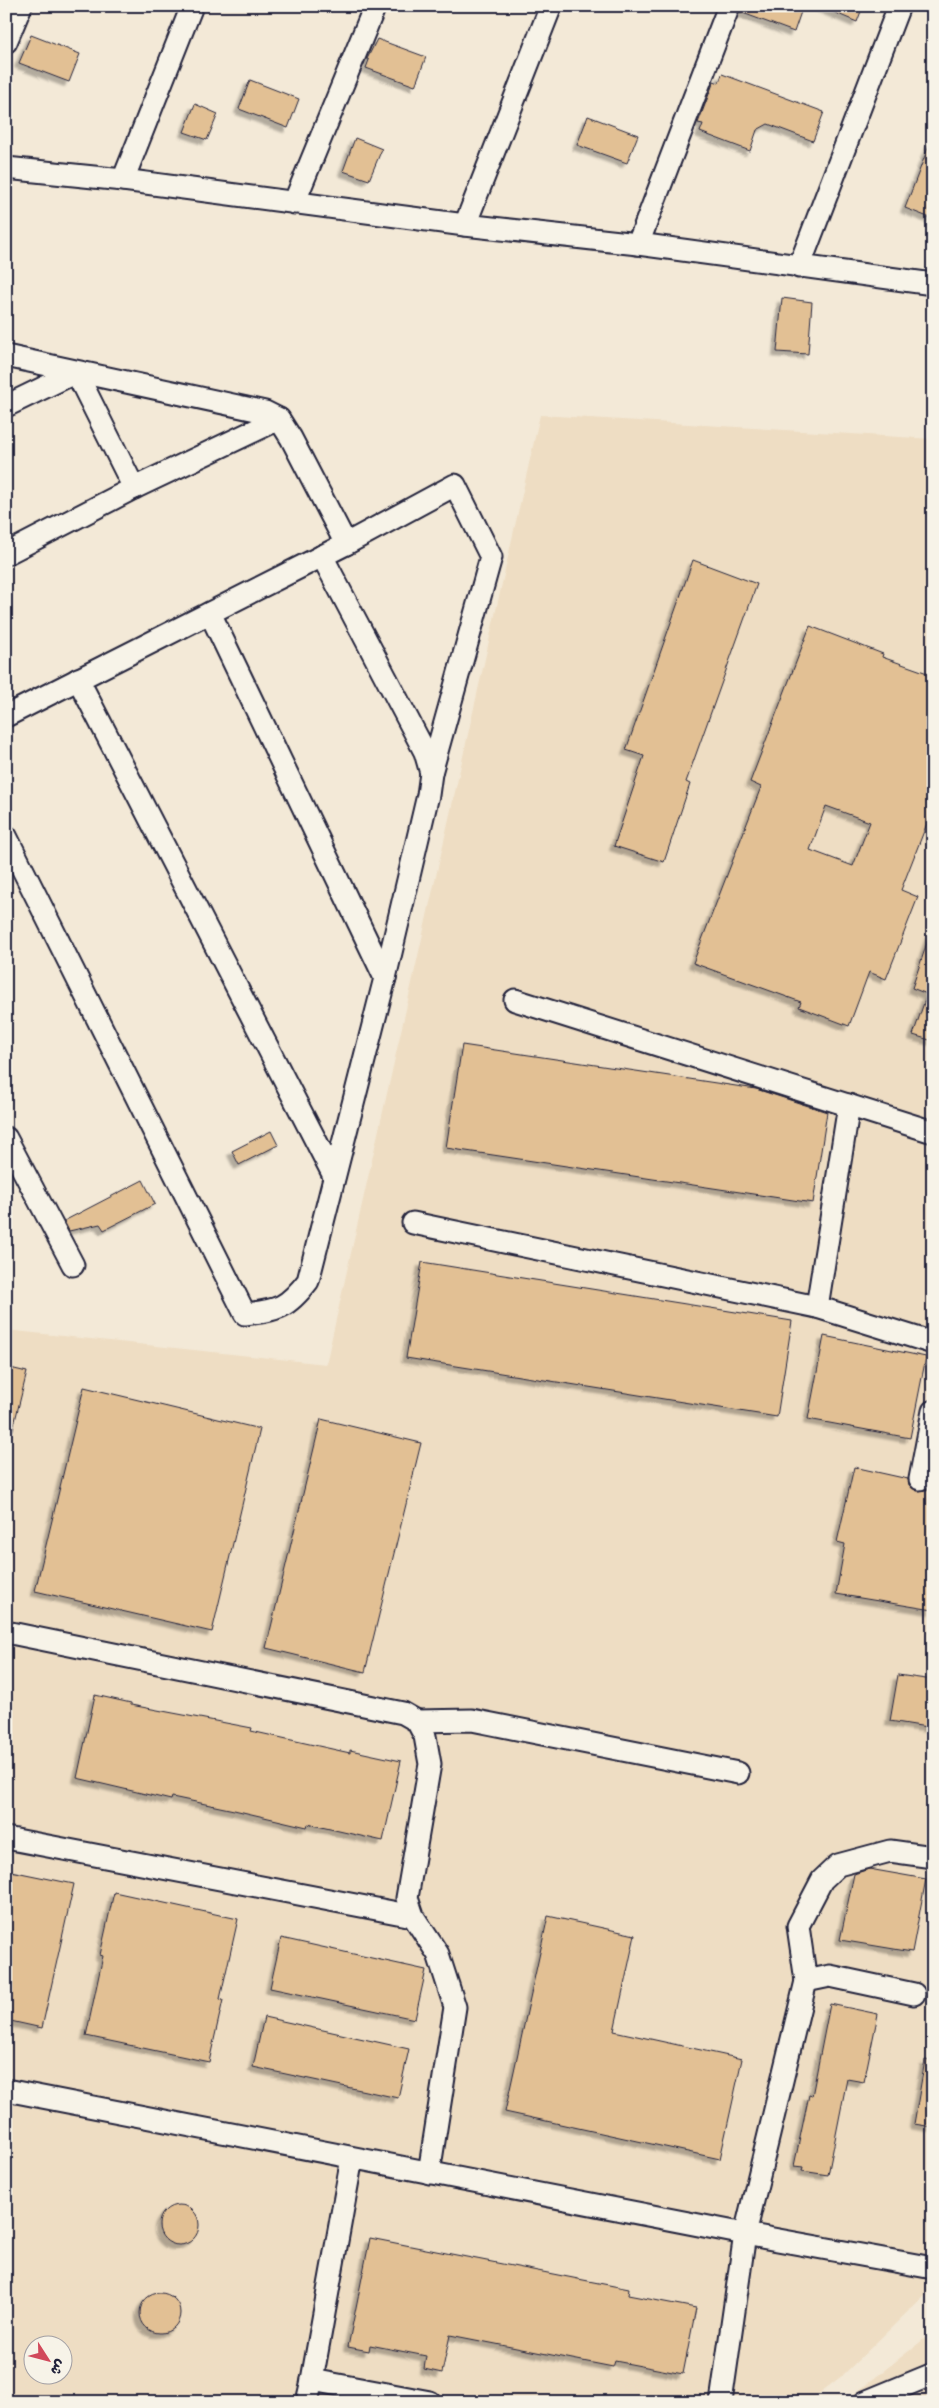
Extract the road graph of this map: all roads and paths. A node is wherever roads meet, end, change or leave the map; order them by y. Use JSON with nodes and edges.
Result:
{"nodes":[{"id":1,"x":21,"y":6,"type":"edge"},
{"id":2,"x":192,"y":6,"type":"edge"},
{"id":3,"x":375,"y":6,"type":"edge"},
{"id":4,"x":551,"y":6,"type":"edge"},
{"id":5,"x":729,"y":6,"type":"edge"},
{"id":6,"x":899,"y":6,"type":"edge"},
{"id":7,"x":6,"y":42,"type":"edge"},
{"id":8,"x":6,"y":168,"type":"edge"},
{"id":9,"x":123,"y":180,"type":"junction"},
{"id":10,"x":294,"y":203,"type":"junction"},
{"id":11,"x":465,"y":225,"type":"junction"},
{"id":12,"x":638,"y":244,"type":"junction"},
{"id":13,"x":799,"y":267,"type":"junction"},
{"id":14,"x":933,"y":284,"type":"edge"},
{"id":15,"x":6,"y":356,"type":"edge"},
{"id":16,"x":76,"y":372,"type":"junction"},
{"id":17,"x":6,"y":406,"type":"edge"},
{"id":18,"x":279,"y":419,"type":"junction"},
{"id":19,"x":134,"y":488,"type":"junction"},
{"id":20,"x":346,"y":544,"type":"junction"},
{"id":21,"x":6,"y":554,"type":"edge"},
{"id":22,"x":322,"y":556,"type":"junction"},
{"id":23,"x":210,"y":613,"type":"junction"},
{"id":24,"x":78,"y":680,"type":"junction"},
{"id":25,"x":6,"y":716,"type":"edge"},
{"id":26,"x":432,"y":773,"type":"junction"},
{"id":27,"x":6,"y":836,"type":"edge"},
{"id":28,"x":385,"y":978,"type":"junction"},
{"id":29,"x":515,"y":1000,"type":"dead end"},
{"id":30,"x":849,"y":1105,"type":"junction"},
{"id":31,"x":933,"y":1132,"type":"edge"},
{"id":32,"x":6,"y":1138,"type":"edge"},
{"id":33,"x":334,"y":1176,"type":"junction"},
{"id":34,"x":413,"y":1223,"type":"dead end"},
{"id":35,"x":74,"y":1265,"type":"dead end"},
{"id":36,"x":816,"y":1306,"type":"junction"},
{"id":37,"x":933,"y":1342,"type":"edge"},
{"id":38,"x":933,"y":1411,"type":"edge"},
{"id":39,"x":920,"y":1479,"type":"dead end"},
{"id":40,"x":6,"y":1632,"type":"edge"},
{"id":41,"x":417,"y":1721,"type":"junction"},
{"id":42,"x":738,"y":1773,"type":"dead end"},
{"id":43,"x":6,"y":1838,"type":"edge"},
{"id":44,"x":933,"y":1857,"type":"edge"},
{"id":45,"x":413,"y":1916,"type":"junction"},
{"id":46,"x":806,"y":1981,"type":"junction"},
{"id":47,"x":914,"y":1994,"type":"dead end"},
{"id":48,"x":6,"y":2090,"type":"edge"},
{"id":49,"x":352,"y":2158,"type":"junction"},
{"id":50,"x":429,"y":2173,"type":"junction"},
{"id":51,"x":745,"y":2234,"type":"junction"},
{"id":52,"x":933,"y":2268,"type":"edge"},
{"id":53,"x":933,"y":2374,"type":"edge"},
{"id":54,"x":312,"y":2380,"type":"junction"},
{"id":55,"x":307,"y":2402,"type":"edge"},
{"id":56,"x":430,"y":2402,"type":"edge"},
{"id":57,"x":721,"y":2402,"type":"edge"},
{"id":58,"x":865,"y":2402,"type":"edge"}],
"edges":[{"from":1,"to":7,"type":"street"},
{"from":2,"to":9,"type":"street"},
{"from":3,"to":10,"type":"street"},
{"from":4,"to":11,"type":"street"},
{"from":5,"to":12,"type":"street"},
{"from":6,"to":13,"type":"street"},
{"from":8,"to":9,"type":"street"},
{"from":9,"to":10,"type":"street"},
{"from":10,"to":11,"type":"street"},
{"from":11,"to":12,"type":"street"},
{"from":12,"to":13,"type":"street"},
{"from":13,"to":14,"type":"street"},
{"from":15,"to":16,"type":"street"},
{"from":16,"to":17,"type":"street"},
{"from":16,"to":18,"type":"street"},
{"from":16,"to":19,"type":"street"},
{"from":18,"to":19,"type":"street"},
{"from":18,"to":20,"type":"street"},
{"from":19,"to":21,"type":"street"},
{"from":20,"to":22,"type":"street"},
{"from":20,"to":26,"type":"street"},
{"from":22,"to":23,"type":"street"},
{"from":22,"to":26,"type":"street"},
{"from":23,"to":24,"type":"street"},
{"from":23,"to":28,"type":"street"},
{"from":24,"to":25,"type":"street"},
{"from":24,"to":33,"type":"street"},
{"from":26,"to":28,"type":"street"},
{"from":27,"to":33,"type":"street"},
{"from":28,"to":33,"type":"street"},
{"from":29,"to":30,"type":"street"},
{"from":30,"to":31,"type":"street"},
{"from":30,"to":36,"type":"street"},
{"from":32,"to":35,"type":"street"},
{"from":34,"to":36,"type":"street"},
{"from":36,"to":37,"type":"street"},
{"from":38,"to":39,"type":"street"},
{"from":40,"to":41,"type":"street"},
{"from":41,"to":42,"type":"street"},
{"from":41,"to":45,"type":"street"},
{"from":43,"to":45,"type":"street"},
{"from":44,"to":46,"type":"street"},
{"from":45,"to":50,"type":"street"},
{"from":46,"to":47,"type":"street"},
{"from":46,"to":51,"type":"street"},
{"from":48,"to":49,"type":"street"},
{"from":49,"to":50,"type":"street"},
{"from":49,"to":54,"type":"street"},
{"from":50,"to":51,"type":"street"},
{"from":51,"to":52,"type":"street"},
{"from":51,"to":57,"type":"street"},
{"from":53,"to":58,"type":"street"},
{"from":54,"to":55,"type":"street"},
{"from":54,"to":56,"type":"street"}]}
